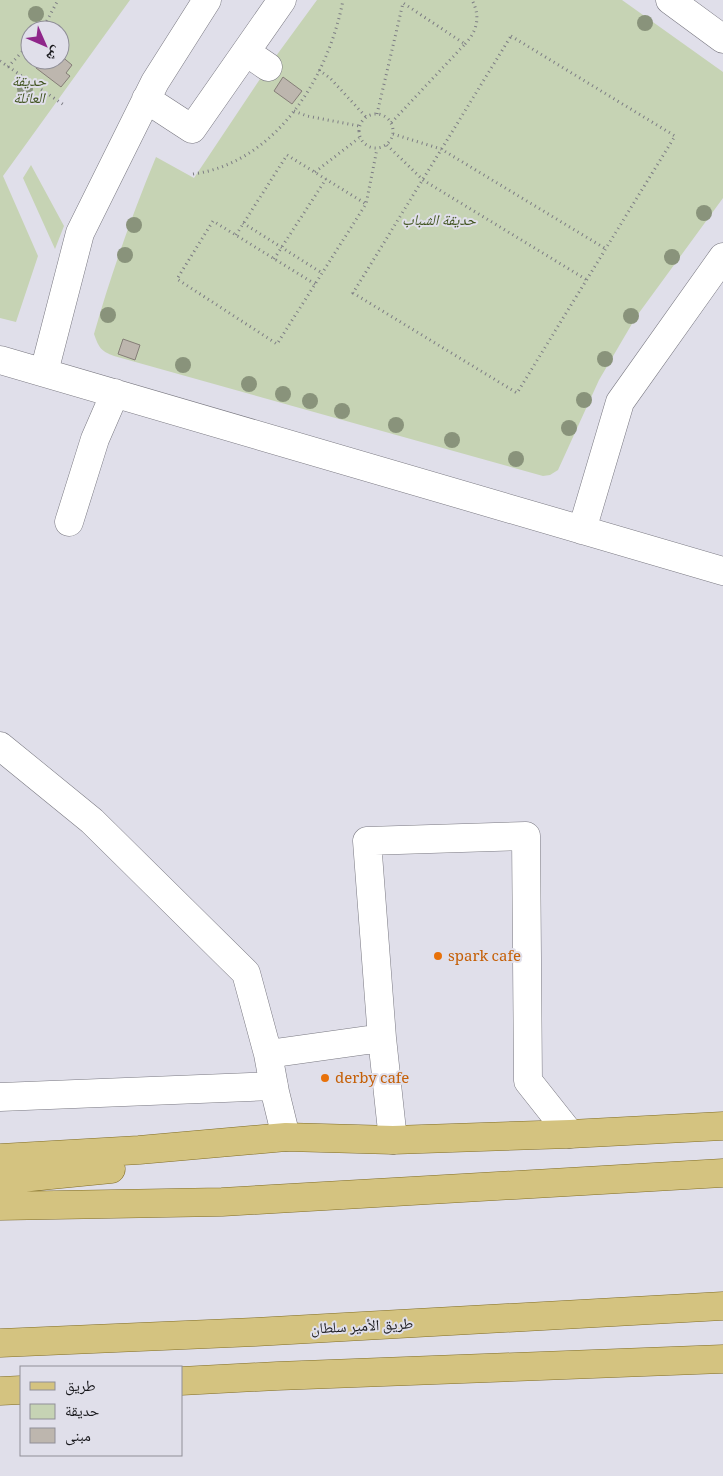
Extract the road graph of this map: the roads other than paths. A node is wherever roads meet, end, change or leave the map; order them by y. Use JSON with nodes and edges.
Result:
{"nodes":[{"id":1,"x":207,"y":0,"type":"edge"},
{"id":2,"x":282,"y":0,"type":"edge"},
{"id":3,"x":670,"y":0,"type":"edge"},
{"id":4,"x":723,"y":39,"type":"edge"},
{"id":5,"x":246,"y":52,"type":"junction"},
{"id":6,"x":268,"y":67,"type":"dead end"},
{"id":7,"x":146,"y":99,"type":"junction"},
{"id":8,"x":723,"y":257,"type":"edge"},
{"id":9,"x":0,"y":360,"type":"edge"},
{"id":10,"x":44,"y":372,"type":"junction"},
{"id":11,"x":115,"y":393,"type":"junction"},
{"id":12,"x":69,"y":522,"type":"dead end"},
{"id":13,"x":582,"y":530,"type":"junction"},
{"id":14,"x":723,"y":571,"type":"edge"},
{"id":15,"x":0,"y":746,"type":"edge"},
{"id":16,"x":382,"y":1038,"type":"junction"},
{"id":17,"x":268,"y":1054,"type":"junction"},
{"id":18,"x":274,"y":1086,"type":"junction"},
{"id":19,"x":0,"y":1097,"type":"edge"},
{"id":20,"x":723,"y":1126,"type":"edge"},
{"id":21,"x":570,"y":1134,"type":"junction"},
{"id":22,"x":286,"y":1137,"type":"junction"},
{"id":23,"x":393,"y":1140,"type":"junction"},
{"id":24,"x":0,"y":1158,"type":"edge"},
{"id":25,"x":723,"y":1173,"type":"edge"},
{"id":26,"x":0,"y":1180,"type":"edge"},
{"id":27,"x":222,"y":1202,"type":"junction"},
{"id":28,"x":0,"y":1206,"type":"edge"},
{"id":29,"x":0,"y":1223,"type":"edge"},
{"id":30,"x":723,"y":1306,"type":"edge"},
{"id":31,"x":0,"y":1327,"type":"edge"},
{"id":32,"x":255,"y":1332,"type":"junction"},
{"id":33,"x":0,"y":1343,"type":"edge"},
{"id":34,"x":723,"y":1359,"type":"edge"},
{"id":35,"x":0,"y":1371,"type":"edge"},
{"id":36,"x":20,"y":1372,"type":"edge"},
{"id":37,"x":182,"y":1374,"type":"edge"},
{"id":38,"x":277,"y":1376,"type":"junction"},
{"id":39,"x":182,"y":1381,"type":"edge"},
{"id":40,"x":20,"y":1390,"type":"edge"},
{"id":41,"x":0,"y":1391,"type":"edge"}],
"edges":[{"from":1,"to":7,"type":"street"},
{"from":2,"to":5,"type":"street"},
{"from":3,"to":4,"type":"street"},
{"from":5,"to":6,"type":"street"},
{"from":5,"to":7,"type":"street"},
{"from":7,"to":10,"type":"street"},
{"from":8,"to":13,"type":"street"},
{"from":9,"to":10,"type":"street"},
{"from":10,"to":11,"type":"street"},
{"from":11,"to":12,"type":"street"},
{"from":11,"to":13,"type":"street"},
{"from":13,"to":14,"type":"street"},
{"from":15,"to":17,"type":"street"},
{"from":16,"to":17,"type":"street"},
{"from":16,"to":21,"type":"street"},
{"from":16,"to":23,"type":"street"},
{"from":17,"to":18,"type":"street"},
{"from":18,"to":19,"type":"street"},
{"from":18,"to":22,"type":"street"},
{"from":20,"to":21,"type":"main road"},
{"from":21,"to":23,"type":"main road"},
{"from":22,"to":23,"type":"main road"},
{"from":22,"to":24,"type":"main road"},
{"from":23,"to":26,"type":"main road"},
{"from":25,"to":27,"type":"main road"},
{"from":27,"to":28,"type":"main road"},
{"from":27,"to":29,"type":"main road"},
{"from":30,"to":32,"type":"main road","name":"طريق الأمير سلطان"},
{"from":31,"to":32,"type":"main road"},
{"from":32,"to":33,"type":"main road","name":"طريق الأمير سلطان"},
{"from":34,"to":38,"type":"main road"},
{"from":35,"to":36,"type":"main road"},
{"from":37,"to":38,"type":"main road"},
{"from":38,"to":39,"type":"main road"},
{"from":40,"to":41,"type":"main road"}]}
